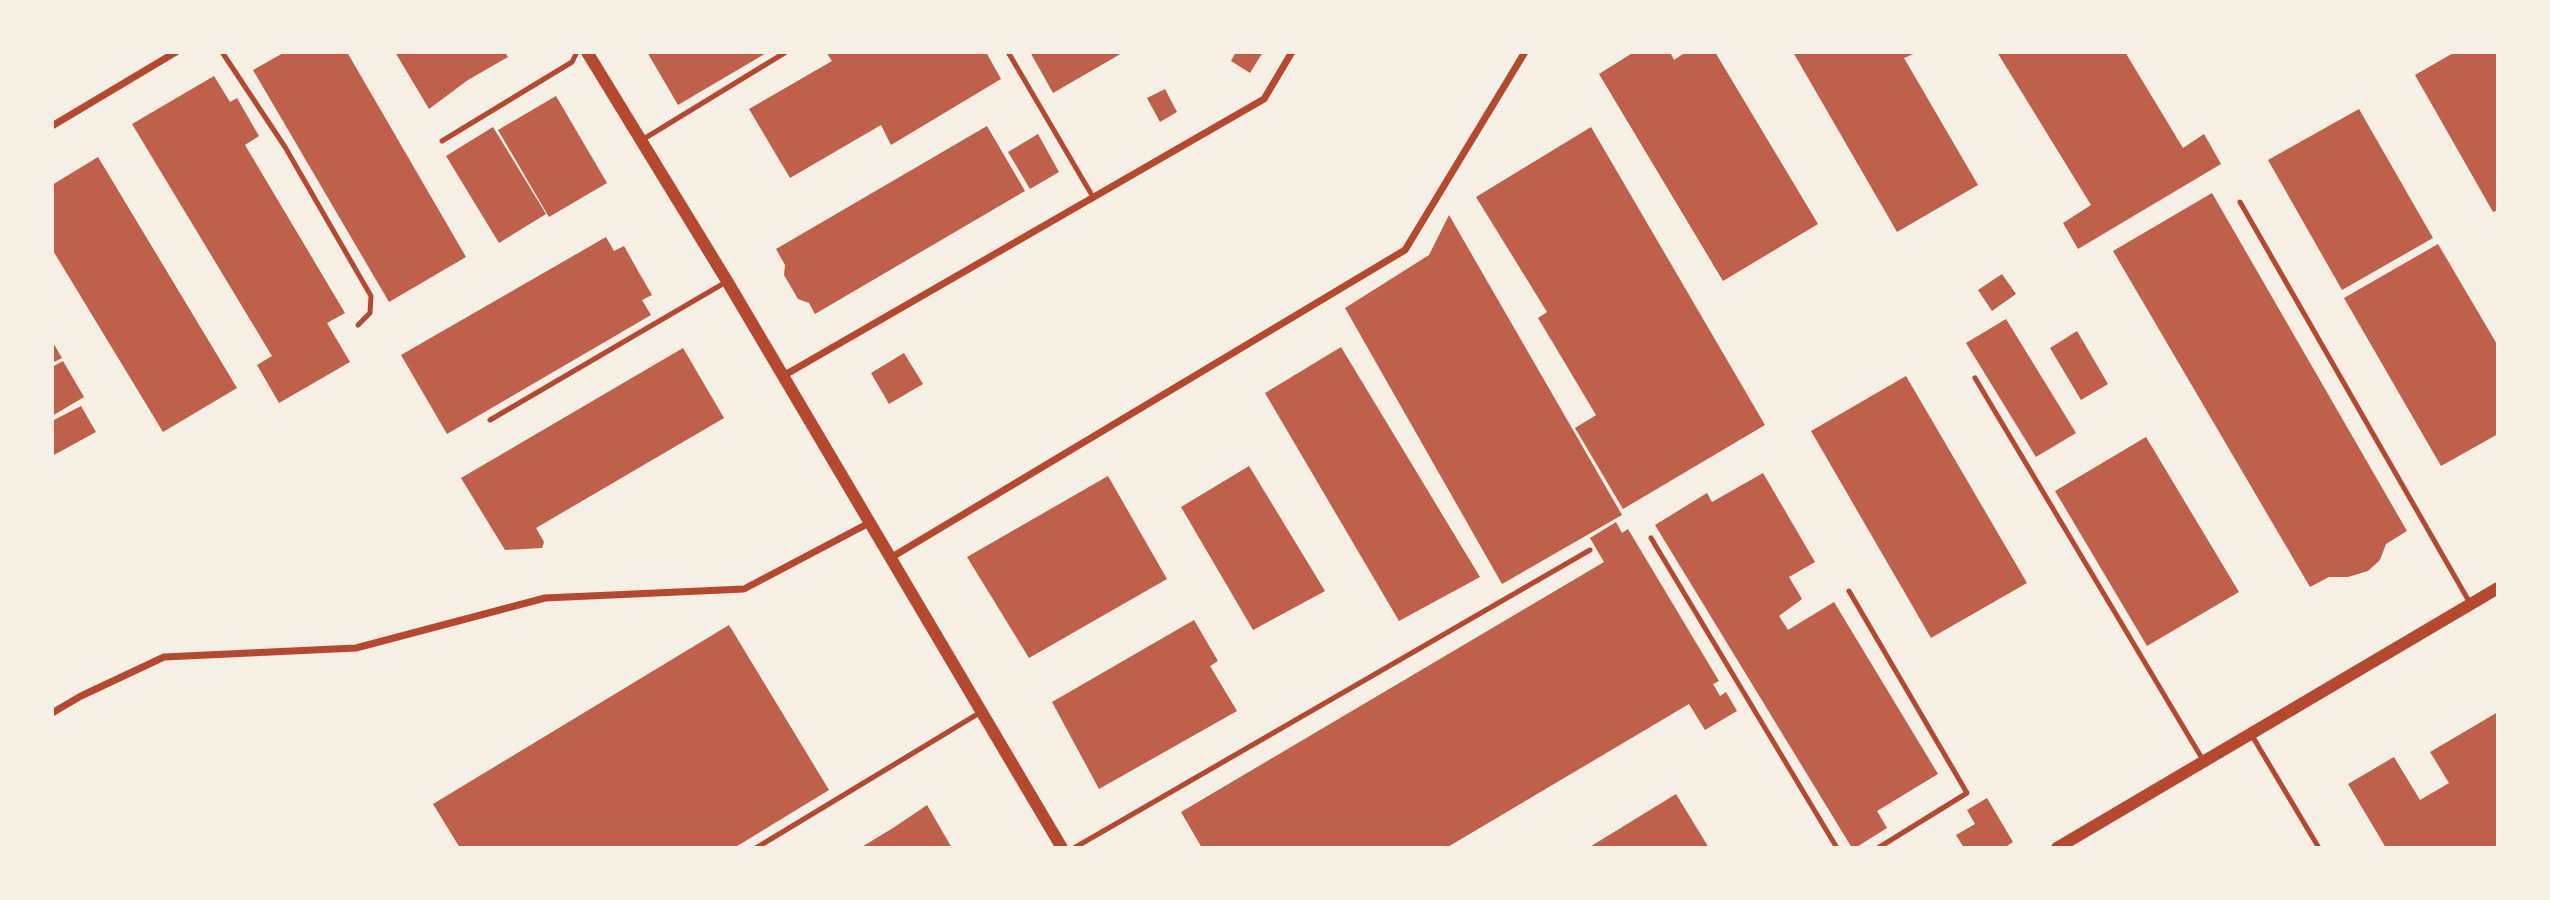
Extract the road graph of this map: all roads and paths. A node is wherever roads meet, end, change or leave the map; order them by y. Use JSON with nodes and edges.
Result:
{"nodes":[{"id":1,"x":176,"y":52,"type":"edge"},
{"id":2,"x":222,"y":52,"type":"edge"},
{"id":3,"x":577,"y":52,"type":"edge"},
{"id":4,"x":587,"y":52,"type":"edge"},
{"id":5,"x":786,"y":52,"type":"edge"},
{"id":6,"x":1009,"y":52,"type":"edge"},
{"id":7,"x":1293,"y":52,"type":"edge"},
{"id":8,"x":1525,"y":52,"type":"edge"},
{"id":9,"x":52,"y":126,"type":"edge"},
{"id":10,"x":442,"y":141,"type":"dead end"},
{"id":11,"x":640,"y":141,"type":"junction"},
{"id":12,"x":1093,"y":197,"type":"junction"},
{"id":13,"x":2240,"y":202,"type":"dead end"},
{"id":14,"x":727,"y":281,"type":"junction"},
{"id":15,"x":358,"y":325,"type":"dead end"},
{"id":16,"x":783,"y":376,"type":"junction"},
{"id":17,"x":1975,"y":378,"type":"dead end"},
{"id":18,"x":490,"y":420,"type":"dead end"},
{"id":19,"x":871,"y":522,"type":"junction"},
{"id":20,"x":1651,"y":538,"type":"dead end"},
{"id":21,"x":1590,"y":550,"type":"dead end"},
{"id":22,"x":892,"y":557,"type":"junction"},
{"id":23,"x":2497,"y":589,"type":"edge"},
{"id":24,"x":1849,"y":591,"type":"dead end"},
{"id":25,"x":2471,"y":604,"type":"junction"},
{"id":26,"x":982,"y":711,"type":"junction"},
{"id":27,"x":52,"y":713,"type":"edge"},
{"id":28,"x":2251,"y":734,"type":"junction"},
{"id":29,"x":2204,"y":761,"type":"junction"},
{"id":30,"x":756,"y":848,"type":"edge"},
{"id":31,"x":1062,"y":848,"type":"edge"},
{"id":32,"x":1074,"y":848,"type":"edge"},
{"id":33,"x":1837,"y":848,"type":"edge"},
{"id":34,"x":1878,"y":848,"type":"edge"},
{"id":35,"x":2057,"y":848,"type":"edge"},
{"id":36,"x":2319,"y":848,"type":"edge"}],
"edges":[{"from":1,"to":9,"type":"street"},
{"from":2,"to":15,"type":"lane"},
{"from":3,"to":10,"type":"lane"},
{"from":4,"to":11,"type":"street"},
{"from":5,"to":11,"type":"lane"},
{"from":6,"to":12,"type":"lane"},
{"from":7,"to":12,"type":"street"},
{"from":8,"to":22,"type":"street"},
{"from":11,"to":14,"type":"street"},
{"from":12,"to":16,"type":"street"},
{"from":13,"to":25,"type":"lane"},
{"from":14,"to":16,"type":"street"},
{"from":14,"to":18,"type":"lane"},
{"from":16,"to":19,"type":"street"},
{"from":17,"to":29,"type":"lane"},
{"from":19,"to":22,"type":"street"},
{"from":19,"to":27,"type":"street"},
{"from":20,"to":33,"type":"lane"},
{"from":21,"to":32,"type":"lane"},
{"from":22,"to":26,"type":"street"},
{"from":23,"to":25,"type":"street"},
{"from":24,"to":34,"type":"lane"},
{"from":25,"to":28,"type":"street"},
{"from":26,"to":30,"type":"lane"},
{"from":26,"to":31,"type":"street"},
{"from":28,"to":29,"type":"street"},
{"from":28,"to":36,"type":"lane"},
{"from":29,"to":35,"type":"street"}]}
